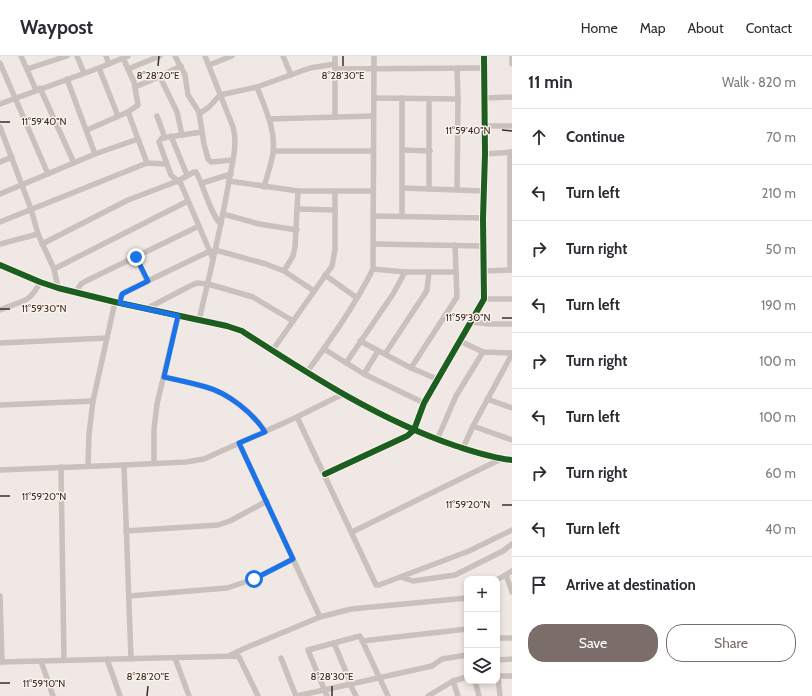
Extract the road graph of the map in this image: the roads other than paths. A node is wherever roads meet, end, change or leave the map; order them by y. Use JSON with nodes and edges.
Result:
{"nodes":[{"id":1,"x":21,"y":56,"type":"edge"},
{"id":2,"x":68,"y":56,"type":"edge"},
{"id":3,"x":77,"y":56,"type":"edge"},
{"id":4,"x":106,"y":56,"type":"edge"},
{"id":5,"x":160,"y":56,"type":"edge"},
{"id":6,"x":175,"y":56,"type":"edge"},
{"id":7,"x":205,"y":56,"type":"edge"},
{"id":8,"x":232,"y":56,"type":"edge"},
{"id":9,"x":283,"y":56,"type":"edge"},
{"id":10,"x":335,"y":56,"type":"edge"},
{"id":11,"x":374,"y":56,"type":"edge"},
{"id":12,"x":484,"y":56,"type":"edge"},
{"id":13,"x":512,"y":56,"type":"edge"},
{"id":14,"x":125,"y":57,"type":"edge"},
{"id":15,"x":109,"y":64,"type":"junction"},
{"id":16,"x":512,"y":64,"type":"edge"},
{"id":17,"x":209,"y":65,"type":"junction"},
{"id":18,"x":181,"y":66,"type":"junction"},
{"id":19,"x":1,"y":67,"type":"edge"},
{"id":20,"x":335,"y":67,"type":"junction"},
{"id":21,"x":99,"y":68,"type":"junction"},
{"id":22,"x":374,"y":68,"type":"junction"},
{"id":23,"x":457,"y":68,"type":"junction"},
{"id":24,"x":484,"y":68,"type":"junction"},
{"id":25,"x":27,"y":69,"type":"junction"},
{"id":26,"x":128,"y":69,"type":"junction"},
{"id":27,"x":84,"y":73,"type":"junction"},
{"id":28,"x":291,"y":75,"type":"junction"},
{"id":29,"x":160,"y":77,"type":"junction"},
{"id":30,"x":67,"y":79,"type":"junction"},
{"id":31,"x":135,"y":87,"type":"junction"},
{"id":32,"x":257,"y":87,"type":"junction"},
{"id":33,"x":38,"y":89,"type":"junction"},
{"id":34,"x":220,"y":95,"type":"junction"},
{"id":35,"x":512,"y":97,"type":"edge"},
{"id":36,"x":14,"y":98,"type":"junction"},
{"id":37,"x":374,"y":98,"type":"junction"},
{"id":38,"x":402,"y":98,"type":"junction"},
{"id":39,"x":485,"y":98,"type":"junction"},
{"id":40,"x":429,"y":99,"type":"junction"},
{"id":41,"x":458,"y":99,"type":"junction"},
{"id":42,"x":0,"y":104,"type":"edge"},
{"id":43,"x":128,"y":112,"type":"junction"},
{"id":44,"x":200,"y":114,"type":"junction"},
{"id":45,"x":118,"y":116,"type":"junction"},
{"id":46,"x":157,"y":116,"type":"dead end"},
{"id":47,"x":373,"y":116,"type":"junction"},
{"id":48,"x":335,"y":117,"type":"junction"},
{"id":49,"x":269,"y":119,"type":"junction"},
{"id":50,"x":485,"y":126,"type":"junction"},
{"id":51,"x":512,"y":126,"type":"edge"},
{"id":52,"x":0,"y":127,"type":"edge"},
{"id":53,"x":87,"y":130,"type":"junction"},
{"id":54,"x":202,"y":132,"type":"junction"},
{"id":55,"x":1,"y":134,"type":"edge"},
{"id":56,"x":182,"y":135,"type":"junction"},
{"id":57,"x":168,"y":137,"type":"junction"},
{"id":58,"x":138,"y":139,"type":"junction"},
{"id":59,"x":403,"y":150,"type":"junction"},
{"id":60,"x":273,"y":151,"type":"junction"},
{"id":61,"x":373,"y":151,"type":"junction"},
{"id":62,"x":430,"y":151,"type":"junction"},
{"id":63,"x":511,"y":152,"type":"edge"},
{"id":64,"x":95,"y":154,"type":"junction"},
{"id":65,"x":486,"y":154,"type":"junction"},
{"id":66,"x":12,"y":157,"type":"junction"},
{"id":67,"x":233,"y":160,"type":"junction"},
{"id":68,"x":0,"y":162,"type":"edge"},
{"id":69,"x":147,"y":162,"type":"junction"},
{"id":70,"x":74,"y":163,"type":"junction"},
{"id":71,"x":166,"y":164,"type":"junction"},
{"id":72,"x":48,"y":174,"type":"junction"},
{"id":73,"x":230,"y":174,"type":"junction"},
{"id":74,"x":187,"y":175,"type":"junction"},
{"id":75,"x":178,"y":181,"type":"junction"},
{"id":76,"x":229,"y":181,"type":"junction"},
{"id":77,"x":511,"y":181,"type":"edge"},
{"id":78,"x":202,"y":183,"type":"junction"},
{"id":79,"x":22,"y":184,"type":"junction"},
{"id":80,"x":264,"y":186,"type":"junction"},
{"id":81,"x":403,"y":188,"type":"junction"},
{"id":82,"x":430,"y":189,"type":"junction"},
{"id":83,"x":457,"y":189,"type":"junction"},
{"id":84,"x":298,"y":191,"type":"junction"},
{"id":85,"x":335,"y":191,"type":"junction"},
{"id":86,"x":373,"y":191,"type":"junction"},
{"id":87,"x":484,"y":191,"type":"junction"},
{"id":88,"x":0,"y":194,"type":"edge"},
{"id":89,"x":188,"y":201,"type":"junction"},
{"id":90,"x":31,"y":209,"type":"junction"},
{"id":91,"x":298,"y":209,"type":"junction"},
{"id":92,"x":335,"y":210,"type":"junction"},
{"id":93,"x":224,"y":214,"type":"junction"},
{"id":94,"x":373,"y":216,"type":"junction"},
{"id":95,"x":402,"y":216,"type":"junction"},
{"id":96,"x":483,"y":218,"type":"junction"},
{"id":97,"x":511,"y":218,"type":"edge"},
{"id":98,"x":0,"y":222,"type":"edge"},
{"id":99,"x":221,"y":224,"type":"junction"},
{"id":100,"x":199,"y":226,"type":"junction"},
{"id":101,"x":297,"y":230,"type":"junction"},
{"id":102,"x":38,"y":234,"type":"junction"},
{"id":103,"x":0,"y":244,"type":"edge"},
{"id":104,"x":42,"y":244,"type":"junction"},
{"id":105,"x":374,"y":244,"type":"junction"},
{"id":106,"x":455,"y":244,"type":"junction"},
{"id":107,"x":483,"y":246,"type":"junction"},
{"id":108,"x":213,"y":250,"type":"junction"},
{"id":109,"x":136,"y":257,"type":"junction"},
{"id":110,"x":0,"y":265,"type":"edge"},
{"id":111,"x":54,"y":269,"type":"junction"},
{"id":112,"x":373,"y":269,"type":"junction"},
{"id":113,"x":511,"y":270,"type":"edge"},
{"id":114,"x":284,"y":271,"type":"junction"},
{"id":115,"x":483,"y":271,"type":"junction"},
{"id":116,"x":405,"y":272,"type":"junction"},
{"id":117,"x":429,"y":272,"type":"junction"},
{"id":118,"x":456,"y":272,"type":"junction"},
{"id":119,"x":325,"y":275,"type":"junction"},
{"id":120,"x":148,"y":281,"type":"junction"},
{"id":121,"x":40,"y":282,"type":"junction"},
{"id":122,"x":208,"y":284,"type":"junction"},
{"id":123,"x":58,"y":288,"type":"junction"},
{"id":124,"x":314,"y":291,"type":"junction"},
{"id":125,"x":76,"y":292,"type":"junction"},
{"id":126,"x":357,"y":298,"type":"junction"},
{"id":127,"x":484,"y":299,"type":"junction"},
{"id":128,"x":512,"y":299,"type":"edge"},
{"id":129,"x":118,"y":302,"type":"junction"},
{"id":130,"x":146,"y":309,"type":"junction"},
{"id":131,"x":0,"y":310,"type":"edge"},
{"id":132,"x":178,"y":316,"type":"junction"},
{"id":133,"x":198,"y":320,"type":"junction"},
{"id":134,"x":293,"y":321,"type":"junction"},
{"id":135,"x":471,"y":322,"type":"junction"},
{"id":136,"x":512,"y":324,"type":"edge"},
{"id":137,"x":107,"y":338,"type":"junction"},
{"id":138,"x":460,"y":341,"type":"junction"},
{"id":139,"x":360,"y":342,"type":"junction"},
{"id":140,"x":0,"y":343,"type":"edge"},
{"id":141,"x":324,"y":349,"type":"junction"},
{"id":142,"x":272,"y":350,"type":"junction"},
{"id":143,"x":378,"y":351,"type":"junction"},
{"id":144,"x":484,"y":352,"type":"junction"},
{"id":145,"x":385,"y":354,"type":"junction"},
{"id":146,"x":512,"y":354,"type":"edge"},
{"id":147,"x":346,"y":363,"type":"junction"},
{"id":148,"x":411,"y":368,"type":"junction"},
{"id":149,"x":307,"y":372,"type":"junction"},
{"id":150,"x":364,"y":374,"type":"junction"},
{"id":151,"x":164,"y":377,"type":"junction"},
{"id":152,"x":437,"y":379,"type":"junction"},
{"id":153,"x":343,"y":394,"type":"junction"},
{"id":154,"x":487,"y":399,"type":"junction"},
{"id":155,"x":93,"y":401,"type":"junction"},
{"id":156,"x":424,"y":403,"type":"junction"},
{"id":157,"x":0,"y":405,"type":"edge"},
{"id":158,"x":512,"y":408,"type":"edge"},
{"id":159,"x":297,"y":417,"type":"junction"},
{"id":160,"x":473,"y":426,"type":"junction"},
{"id":161,"x":414,"y":430,"type":"junction"},
{"id":162,"x":265,"y":432,"type":"junction"},
{"id":163,"x":437,"y":440,"type":"junction"},
{"id":164,"x":512,"y":440,"type":"edge"},
{"id":165,"x":239,"y":443,"type":"junction"},
{"id":166,"x":463,"y":448,"type":"junction"},
{"id":167,"x":501,"y":459,"type":"junction"},
{"id":168,"x":512,"y":460,"type":"edge"},
{"id":169,"x":154,"y":463,"type":"junction"},
{"id":170,"x":124,"y":465,"type":"junction"},
{"id":171,"x":88,"y":466,"type":"junction"},
{"id":172,"x":61,"y":467,"type":"junction"},
{"id":173,"x":0,"y":470,"type":"edge"},
{"id":174,"x":325,"y":474,"type":"junction"},
{"id":175,"x":267,"y":501,"type":"junction"},
{"id":176,"x":512,"y":530,"type":"edge"},
{"id":177,"x":126,"y":531,"type":"junction"},
{"id":178,"x":352,"y":532,"type":"junction"},
{"id":179,"x":512,"y":544,"type":"edge"},
{"id":180,"x":293,"y":559,"type":"junction"},
{"id":181,"x":512,"y":571,"type":"edge"},
{"id":182,"x":506,"y":575,"type":"junction"},
{"id":183,"x":401,"y":577,"type":"junction"},
{"id":184,"x":500,"y":578,"type":"edge"},
{"id":185,"x":512,"y":592,"type":"edge"},
{"id":186,"x":0,"y":596,"type":"edge"},
{"id":187,"x":129,"y":596,"type":"junction"},
{"id":188,"x":464,"y":598,"type":"edge"},
{"id":189,"x":320,"y":617,"type":"junction"},
{"id":190,"x":464,"y":629,"type":"edge"},
{"id":191,"x":500,"y":638,"type":"edge"},
{"id":192,"x":512,"y":638,"type":"edge"},
{"id":193,"x":362,"y":641,"type":"junction"},
{"id":194,"x":334,"y":643,"type":"junction"},
{"id":195,"x":464,"y":655,"type":"edge"},
{"id":196,"x":231,"y":656,"type":"junction"},
{"id":197,"x":175,"y":658,"type":"junction"},
{"id":198,"x":280,"y":658,"type":"dead end"},
{"id":199,"x":107,"y":659,"type":"junction"},
{"id":200,"x":131,"y":659,"type":"junction"},
{"id":201,"x":512,"y":659,"type":"edge"},
{"id":202,"x":64,"y":660,"type":"junction"},
{"id":203,"x":500,"y":660,"type":"edge"},
{"id":204,"x":41,"y":661,"type":"junction"},
{"id":205,"x":1,"y":662,"type":"edge"},
{"id":206,"x":500,"y":676,"type":"edge"},
{"id":207,"x":512,"y":676,"type":"edge"},
{"id":208,"x":379,"y":678,"type":"junction"},
{"id":209,"x":464,"y":678,"type":"edge"},
{"id":210,"x":452,"y":681,"type":"junction"},
{"id":211,"x":351,"y":684,"type":"junction"},
{"id":212,"x":476,"y":684,"type":"edge"},
{"id":213,"x":499,"y":684,"type":"edge"},
{"id":214,"x":325,"y":690,"type":"junction"},
{"id":215,"x":54,"y":696,"type":"edge"},
{"id":216,"x":120,"y":696,"type":"edge"},
{"id":217,"x":189,"y":696,"type":"edge"},
{"id":218,"x":258,"y":696,"type":"edge"},
{"id":219,"x":299,"y":696,"type":"edge"},
{"id":220,"x":327,"y":696,"type":"edge"},
{"id":221,"x":356,"y":696,"type":"edge"},
{"id":222,"x":388,"y":696,"type":"edge"},
{"id":223,"x":428,"y":696,"type":"edge"},
{"id":224,"x":458,"y":696,"type":"edge"},
{"id":225,"x":479,"y":696,"type":"edge"},
{"id":226,"x":500,"y":696,"type":"edge"}],
"edges":[{"from":1,"to":25,"type":"street"},
{"from":2,"to":25,"type":"street"},
{"from":3,"to":27,"type":"street"},
{"from":4,"to":15,"type":"street"},
{"from":5,"to":26,"type":"street"},
{"from":6,"to":18,"type":"street"},
{"from":7,"to":17,"type":"street"},
{"from":8,"to":17,"type":"street"},
{"from":9,"to":28,"type":"street"},
{"from":10,"to":20,"type":"street"},
{"from":11,"to":22,"type":"street"},
{"from":12,"to":24,"type":"street"},
{"from":13,"to":16,"type":"street"},
{"from":14,"to":15,"type":"street"},
{"from":14,"to":26,"type":"street"},
{"from":15,"to":21,"type":"street"},
{"from":17,"to":34,"type":"street"},
{"from":18,"to":29,"type":"street"},
{"from":18,"to":44,"type":"street"},
{"from":19,"to":36,"type":"street"},
{"from":20,"to":22,"type":"street"},
{"from":20,"to":28,"type":"street"},
{"from":20,"to":48,"type":"street"},
{"from":21,"to":27,"type":"street"},
{"from":21,"to":45,"type":"street"},
{"from":22,"to":23,"type":"street"},
{"from":22,"to":37,"type":"street"},
{"from":23,"to":24,"type":"street"},
{"from":23,"to":41,"type":"street"},
{"from":24,"to":39,"type":"street"},
{"from":25,"to":33,"type":"street"},
{"from":26,"to":31,"type":"street"},
{"from":27,"to":30,"type":"street"},
{"from":28,"to":32,"type":"street"},
{"from":29,"to":31,"type":"street"},
{"from":29,"to":56,"type":"street"},
{"from":30,"to":33,"type":"street"},
{"from":30,"to":53,"type":"street"},
{"from":31,"to":43,"type":"street"},
{"from":32,"to":34,"type":"street"},
{"from":32,"to":49,"type":"street"},
{"from":33,"to":36,"type":"street"},
{"from":33,"to":70,"type":"street"},
{"from":34,"to":44,"type":"street"},
{"from":34,"to":67,"type":"street"},
{"from":35,"to":39,"type":"street"},
{"from":36,"to":42,"type":"street"},
{"from":36,"to":72,"type":"street"},
{"from":37,"to":38,"type":"street"},
{"from":37,"to":47,"type":"street"},
{"from":38,"to":40,"type":"street"},
{"from":38,"to":59,"type":"street"},
{"from":39,"to":50,"type":"street"},
{"from":40,"to":41,"type":"street"},
{"from":40,"to":62,"type":"street"},
{"from":41,"to":83,"type":"street"},
{"from":43,"to":45,"type":"street"},
{"from":43,"to":58,"type":"street"},
{"from":44,"to":54,"type":"street"},
{"from":45,"to":53,"type":"street"},
{"from":46,"to":57,"type":"street"},
{"from":47,"to":48,"type":"street"},
{"from":47,"to":61,"type":"street"},
{"from":48,"to":49,"type":"street"},
{"from":49,"to":60,"type":"street"},
{"from":50,"to":51,"type":"street"},
{"from":50,"to":65,"type":"street"},
{"from":52,"to":55,"type":"street"},
{"from":53,"to":64,"type":"street"},
{"from":54,"to":56,"type":"street"},
{"from":54,"to":67,"type":"street"},
{"from":55,"to":66,"type":"street"},
{"from":56,"to":57,"type":"street"},
{"from":57,"to":71,"type":"street"},
{"from":57,"to":74,"type":"street"},
{"from":58,"to":64,"type":"street"},
{"from":58,"to":69,"type":"street"},
{"from":59,"to":62,"type":"street"},
{"from":59,"to":81,"type":"street"},
{"from":60,"to":61,"type":"street"},
{"from":60,"to":80,"type":"street"},
{"from":61,"to":86,"type":"street"},
{"from":62,"to":82,"type":"street"},
{"from":63,"to":65,"type":"street"},
{"from":63,"to":77,"type":"street"},
{"from":64,"to":70,"type":"street"},
{"from":65,"to":87,"type":"street"},
{"from":66,"to":68,"type":"street"},
{"from":66,"to":79,"type":"street"},
{"from":67,"to":73,"type":"street"},
{"from":69,"to":71,"type":"street"},
{"from":69,"to":90,"type":"street"},
{"from":70,"to":72,"type":"street"},
{"from":71,"to":75,"type":"street"},
{"from":72,"to":79,"type":"street"},
{"from":73,"to":76,"type":"street"},
{"from":73,"to":78,"type":"street"},
{"from":74,"to":75,"type":"street"},
{"from":74,"to":78,"type":"street"},
{"from":75,"to":89,"type":"street"},
{"from":75,"to":104,"type":"street"},
{"from":76,"to":80,"type":"street"},
{"from":76,"to":93,"type":"street"},
{"from":77,"to":97,"type":"street"},
{"from":78,"to":99,"type":"street"},
{"from":79,"to":88,"type":"street"},
{"from":79,"to":90,"type":"street"},
{"from":80,"to":84,"type":"street"},
{"from":81,"to":82,"type":"street"},
{"from":81,"to":95,"type":"street"},
{"from":82,"to":83,"type":"street"},
{"from":83,"to":87,"type":"street"},
{"from":84,"to":85,"type":"street"},
{"from":84,"to":91,"type":"street"},
{"from":85,"to":86,"type":"street"},
{"from":85,"to":92,"type":"street"},
{"from":86,"to":94,"type":"street"},
{"from":87,"to":96,"type":"street"},
{"from":89,"to":100,"type":"street"},
{"from":89,"to":111,"type":"street"},
{"from":90,"to":98,"type":"street"},
{"from":90,"to":102,"type":"street"},
{"from":91,"to":92,"type":"street"},
{"from":91,"to":101,"type":"street"},
{"from":92,"to":119,"type":"street"},
{"from":93,"to":99,"type":"street"},
{"from":93,"to":101,"type":"street"},
{"from":94,"to":95,"type":"street"},
{"from":94,"to":105,"type":"street"},
{"from":95,"to":96,"type":"street"},
{"from":96,"to":107,"type":"street"},
{"from":97,"to":113,"type":"street"},
{"from":99,"to":108,"type":"street"},
{"from":100,"to":108,"type":"street"},
{"from":100,"to":109,"type":"street"},
{"from":101,"to":114,"type":"street"},
{"from":102,"to":103,"type":"street"},
{"from":102,"to":104,"type":"street"},
{"from":104,"to":111,"type":"street"},
{"from":105,"to":106,"type":"street"},
{"from":105,"to":112,"type":"street"},
{"from":106,"to":107,"type":"street"},
{"from":106,"to":118,"type":"street"},
{"from":107,"to":115,"type":"street"},
{"from":108,"to":114,"type":"street"},
{"from":108,"to":120,"type":"street"},
{"from":108,"to":122,"type":"street"},
{"from":109,"to":120,"type":"street"},
{"from":109,"to":125,"type":"street"},
{"from":110,"to":121,"type":"street"},
{"from":111,"to":123,"type":"street"},
{"from":112,"to":116,"type":"street"},
{"from":112,"to":126,"type":"street"},
{"from":113,"to":115,"type":"street"},
{"from":114,"to":124,"type":"street"},
{"from":115,"to":127,"type":"street"},
{"from":116,"to":117,"type":"street"},
{"from":116,"to":139,"type":"street"},
{"from":117,"to":118,"type":"street"},
{"from":117,"to":145,"type":"street"},
{"from":118,"to":148,"type":"street"},
{"from":119,"to":124,"type":"street"},
{"from":119,"to":126,"type":"street"},
{"from":120,"to":129,"type":"street"},
{"from":121,"to":123,"type":"street"},
{"from":121,"to":131,"type":"street"},
{"from":122,"to":130,"type":"street"},
{"from":122,"to":133,"type":"street"},
{"from":122,"to":134,"type":"street"},
{"from":123,"to":125,"type":"street"},
{"from":124,"to":134,"type":"street"},
{"from":125,"to":129,"type":"street"},
{"from":126,"to":141,"type":"street"},
{"from":127,"to":128,"type":"street"},
{"from":127,"to":135,"type":"street"},
{"from":129,"to":130,"type":"street"},
{"from":129,"to":137,"type":"street"},
{"from":130,"to":132,"type":"street"},
{"from":132,"to":133,"type":"street"},
{"from":132,"to":151,"type":"street"},
{"from":133,"to":142,"type":"street"},
{"from":134,"to":142,"type":"street"},
{"from":135,"to":136,"type":"street"},
{"from":135,"to":138,"type":"street"},
{"from":137,"to":140,"type":"street"},
{"from":137,"to":155,"type":"street"},
{"from":138,"to":144,"type":"street"},
{"from":138,"to":152,"type":"street"},
{"from":139,"to":143,"type":"street"},
{"from":139,"to":147,"type":"street"},
{"from":141,"to":147,"type":"street"},
{"from":141,"to":149,"type":"street"},
{"from":142,"to":149,"type":"street"},
{"from":143,"to":145,"type":"street"},
{"from":143,"to":150,"type":"street"},
{"from":144,"to":146,"type":"street"},
{"from":144,"to":163,"type":"street"},
{"from":145,"to":148,"type":"street"},
{"from":146,"to":154,"type":"street"},
{"from":147,"to":150,"type":"street"},
{"from":148,"to":152,"type":"street"},
{"from":149,"to":153,"type":"street"},
{"from":150,"to":156,"type":"street"},
{"from":151,"to":162,"type":"street"},
{"from":151,"to":169,"type":"street"},
{"from":152,"to":156,"type":"street"},
{"from":153,"to":159,"type":"street"},
{"from":153,"to":161,"type":"street"},
{"from":154,"to":158,"type":"street"},
{"from":154,"to":160,"type":"street"},
{"from":155,"to":157,"type":"street"},
{"from":155,"to":171,"type":"street"},
{"from":156,"to":161,"type":"street"},
{"from":159,"to":162,"type":"street"},
{"from":159,"to":174,"type":"street"},
{"from":160,"to":164,"type":"street"},
{"from":160,"to":166,"type":"street"},
{"from":161,"to":163,"type":"street"},
{"from":161,"to":174,"type":"street"},
{"from":162,"to":165,"type":"street"},
{"from":163,"to":166,"type":"street"},
{"from":165,"to":169,"type":"street"},
{"from":165,"to":175,"type":"street"},
{"from":166,"to":167,"type":"street"},
{"from":167,"to":168,"type":"street"},
{"from":167,"to":178,"type":"street"},
{"from":169,"to":170,"type":"street"},
{"from":170,"to":171,"type":"street"},
{"from":170,"to":177,"type":"street"},
{"from":171,"to":172,"type":"street"},
{"from":172,"to":173,"type":"street"},
{"from":172,"to":202,"type":"street"},
{"from":174,"to":178,"type":"street"},
{"from":175,"to":177,"type":"street"},
{"from":175,"to":180,"type":"street"},
{"from":176,"to":183,"type":"street"},
{"from":177,"to":187,"type":"street"},
{"from":178,"to":183,"type":"street"},
{"from":179,"to":183,"type":"street"},
{"from":180,"to":187,"type":"street"},
{"from":180,"to":189,"type":"street"},
{"from":181,"to":182,"type":"street"},
{"from":182,"to":184,"type":"street"},
{"from":182,"to":185,"type":"street"},
{"from":186,"to":205,"type":"street"},
{"from":187,"to":200,"type":"street"},
{"from":188,"to":189,"type":"street"},
{"from":189,"to":196,"type":"street"},
{"from":190,"to":193,"type":"street"},
{"from":191,"to":192,"type":"street"},
{"from":193,"to":194,"type":"street"},
{"from":193,"to":208,"type":"street"},
{"from":194,"to":211,"type":"street"},
{"from":194,"to":214,"type":"street"},
{"from":195,"to":208,"type":"street"},
{"from":196,"to":197,"type":"street"},
{"from":196,"to":218,"type":"street"},
{"from":197,"to":200,"type":"street"},
{"from":197,"to":217,"type":"street"},
{"from":198,"to":219,"type":"street"},
{"from":199,"to":200,"type":"street"},
{"from":199,"to":202,"type":"street"},
{"from":199,"to":216,"type":"street"},
{"from":201,"to":203,"type":"street"},
{"from":202,"to":204,"type":"street"},
{"from":204,"to":205,"type":"street"},
{"from":204,"to":215,"type":"street"},
{"from":206,"to":207,"type":"street"},
{"from":208,"to":211,"type":"street"},
{"from":208,"to":222,"type":"street"},
{"from":209,"to":210,"type":"street"},
{"from":210,"to":223,"type":"street"},
{"from":210,"to":224,"type":"street"},
{"from":211,"to":214,"type":"street"},
{"from":211,"to":221,"type":"street"},
{"from":212,"to":225,"type":"street"},
{"from":213,"to":226,"type":"street"},
{"from":214,"to":219,"type":"street"},
{"from":214,"to":220,"type":"street"}]}
